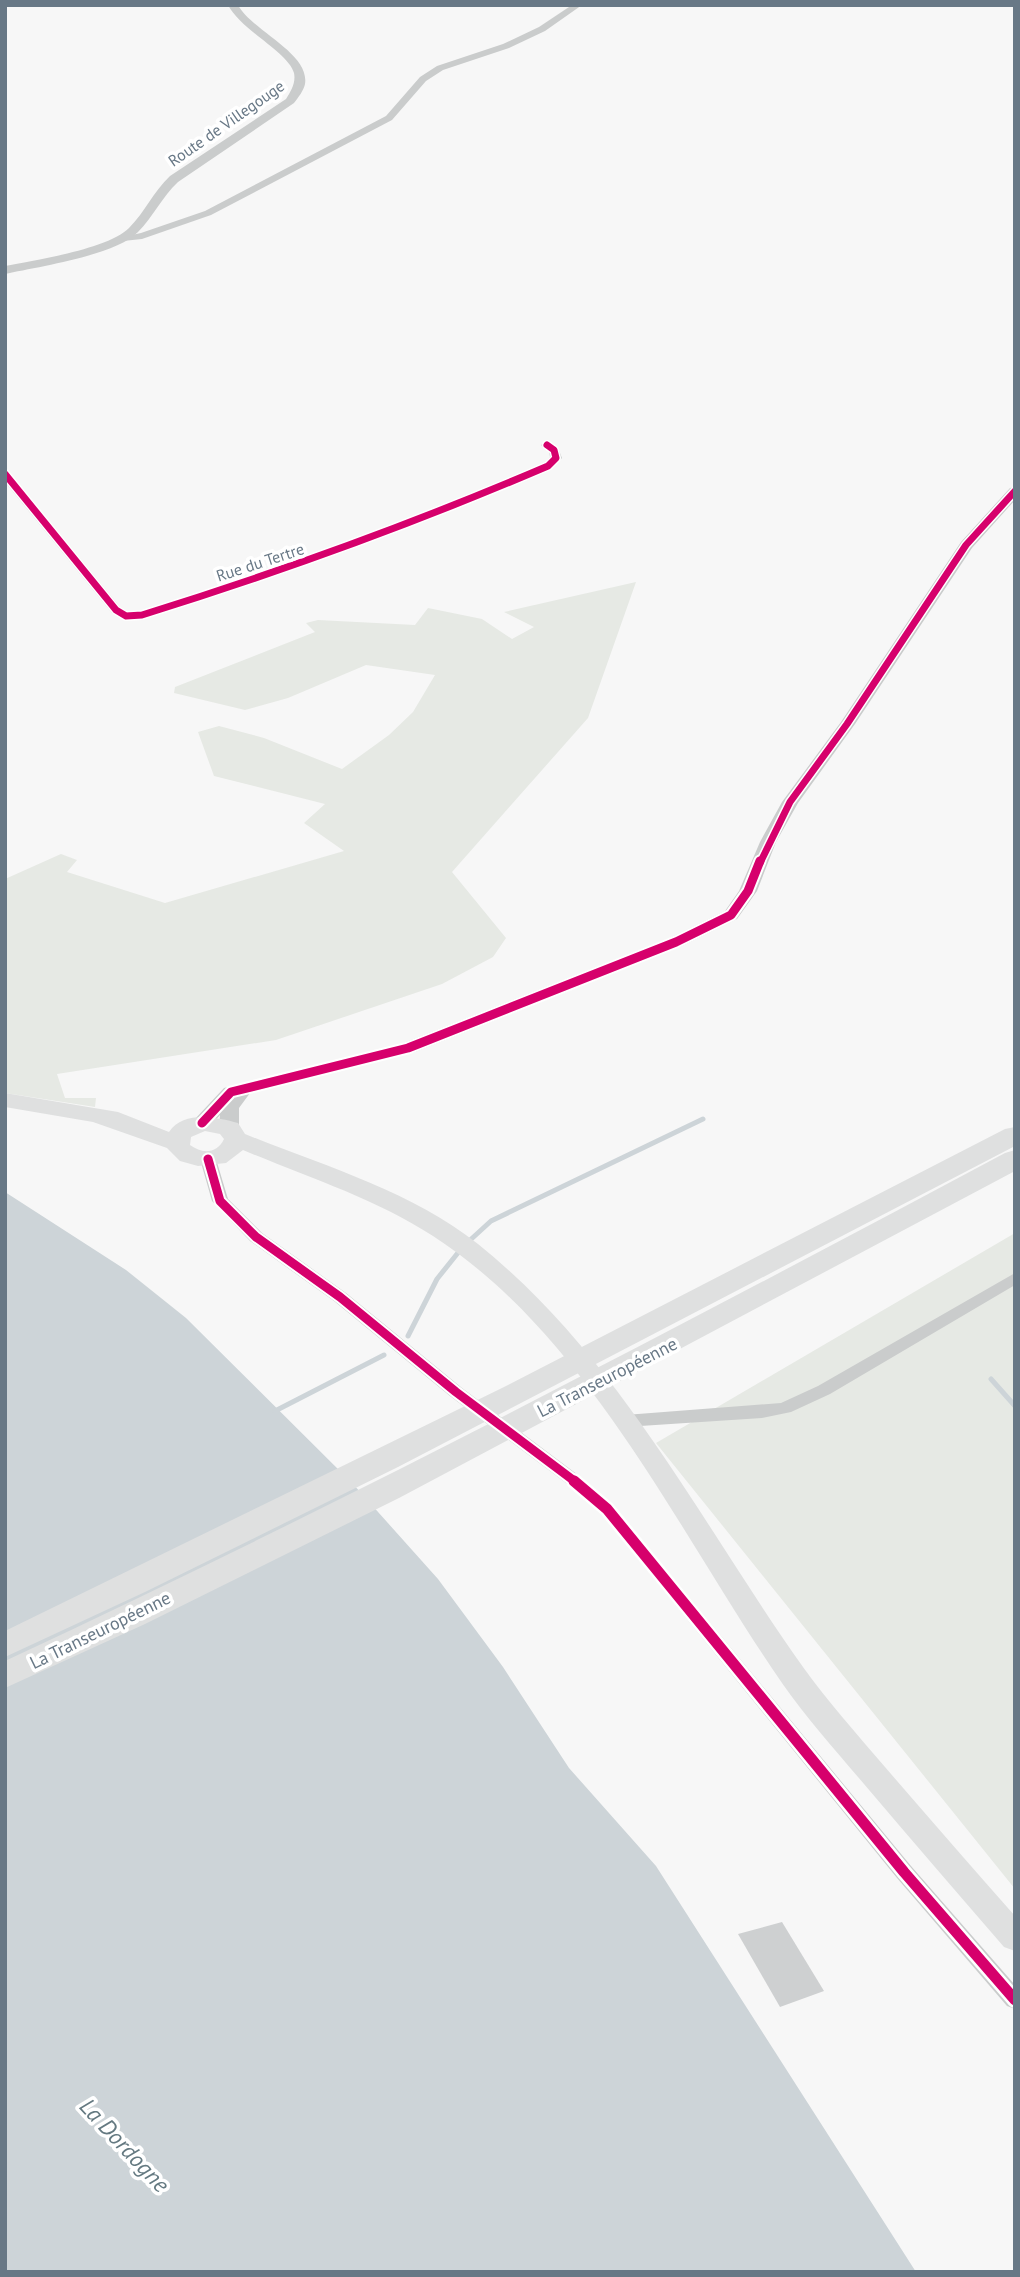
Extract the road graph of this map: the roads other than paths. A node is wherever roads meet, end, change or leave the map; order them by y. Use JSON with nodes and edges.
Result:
{"nodes":[{"id":1,"x":233,"y":5,"type":"edge"},
{"id":2,"x":578,"y":5,"type":"edge"},
{"id":3,"x":123,"y":238,"type":"junction"},
{"id":4,"x":5,"y":270,"type":"edge"},
{"id":5,"x":547,"y":445,"type":"dead end"},
{"id":6,"x":5,"y":474,"type":"edge"},
{"id":7,"x":1015,"y":491,"type":"edge"},
{"id":8,"x":244,"y":1089,"type":"junction"},
{"id":9,"x":5,"y":1100,"type":"edge"},
{"id":10,"x":188,"y":1131,"type":"junction"},
{"id":11,"x":1015,"y":1135,"type":"edge"},
{"id":12,"x":223,"y":1145,"type":"junction"},
{"id":13,"x":1015,"y":1159,"type":"edge"},
{"id":14,"x":1015,"y":1278,"type":"edge"},
{"id":15,"x":659,"y":1336,"type":"junction"},
{"id":16,"x":625,"y":1421,"type":"junction"},
{"id":17,"x":5,"y":1644,"type":"edge"},
{"id":18,"x":5,"y":1676,"type":"edge"},
{"id":19,"x":1015,"y":1938,"type":"edge"},
{"id":20,"x":1015,"y":2000,"type":"edge"}],
"edges":[{"from":1,"to":3,"type":"street","name":"Route de Villegouge"},
{"from":2,"to":3,"type":"street"},
{"from":3,"to":4,"type":"street","name":"Route de Villegouge"},
{"from":5,"to":6,"type":"street","name":"Rue du Tertre"},
{"from":7,"to":8,"type":"street"},
{"from":8,"to":10,"type":"street"},
{"from":8,"to":12,"type":"street"},
{"from":9,"to":10,"type":"main road"},
{"from":10,"to":12,"type":"main road"},
{"from":10,"to":12,"type":"main road"},
{"from":11,"to":15,"type":"highway","name":"La Transeuropéenne"},
{"from":12,"to":16,"type":"main road"},
{"from":12,"to":20,"type":"street"},
{"from":13,"to":15,"type":"highway","name":"La Transeuropéenne"},
{"from":14,"to":16,"type":"street"},
{"from":15,"to":17,"type":"highway","name":"La Transeuropéenne"},
{"from":15,"to":18,"type":"highway","name":"La Transeuropéenne"},
{"from":16,"to":19,"type":"main road"}]}
